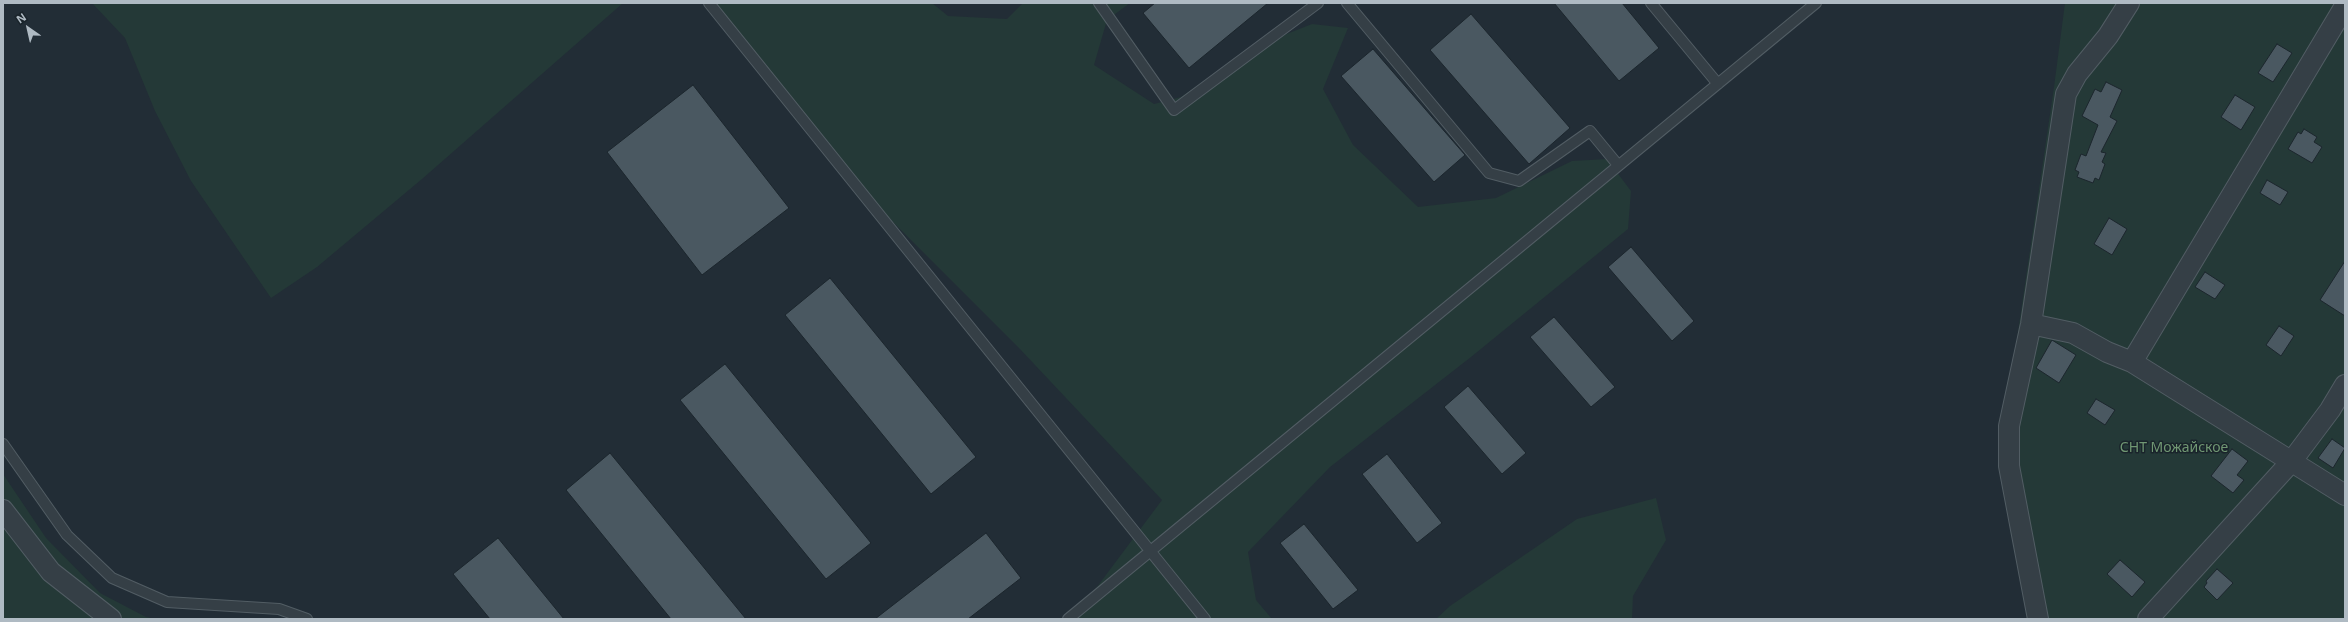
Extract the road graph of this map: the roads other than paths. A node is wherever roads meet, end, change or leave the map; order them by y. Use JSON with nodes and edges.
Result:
{"nodes":[{"id":1,"x":709,"y":3,"type":"edge"},
{"id":2,"x":1099,"y":3,"type":"edge"},
{"id":3,"x":1318,"y":3,"type":"edge"},
{"id":4,"x":1347,"y":3,"type":"edge"},
{"id":5,"x":1651,"y":3,"type":"edge"},
{"id":6,"x":1816,"y":3,"type":"edge"},
{"id":7,"x":2129,"y":3,"type":"edge"},
{"id":8,"x":2345,"y":6,"type":"edge"},
{"id":9,"x":1718,"y":84,"type":"junction"},
{"id":10,"x":1618,"y":165,"type":"junction"},
{"id":11,"x":2032,"y":324,"type":"junction"},
{"id":12,"x":2132,"y":362,"type":"junction"},
{"id":13,"x":2345,"y":385,"type":"edge"},
{"id":14,"x":3,"y":444,"type":"edge"},
{"id":15,"x":2291,"y":462,"type":"junction"},
{"id":16,"x":2345,"y":495,"type":"edge"},
{"id":17,"x":3,"y":510,"type":"edge"},
{"id":18,"x":1151,"y":551,"type":"junction"},
{"id":19,"x":111,"y":619,"type":"edge"},
{"id":20,"x":307,"y":619,"type":"edge"},
{"id":21,"x":1068,"y":619,"type":"edge"},
{"id":22,"x":1205,"y":619,"type":"edge"},
{"id":23,"x":2038,"y":619,"type":"edge"},
{"id":24,"x":2148,"y":619,"type":"edge"}],
"edges":[{"from":1,"to":18,"type":"lane"},
{"from":2,"to":3,"type":"lane"},
{"from":4,"to":10,"type":"lane"},
{"from":5,"to":9,"type":"lane"},
{"from":6,"to":9,"type":"lane"},
{"from":7,"to":11,"type":"street"},
{"from":8,"to":12,"type":"street"},
{"from":9,"to":10,"type":"lane"},
{"from":10,"to":18,"type":"lane"},
{"from":11,"to":12,"type":"street"},
{"from":11,"to":23,"type":"street"},
{"from":12,"to":15,"type":"street"},
{"from":13,"to":15,"type":"street"},
{"from":14,"to":20,"type":"lane"},
{"from":15,"to":16,"type":"street"},
{"from":15,"to":24,"type":"street"},
{"from":17,"to":19,"type":"street"},
{"from":18,"to":21,"type":"lane"},
{"from":18,"to":22,"type":"lane"}]}
